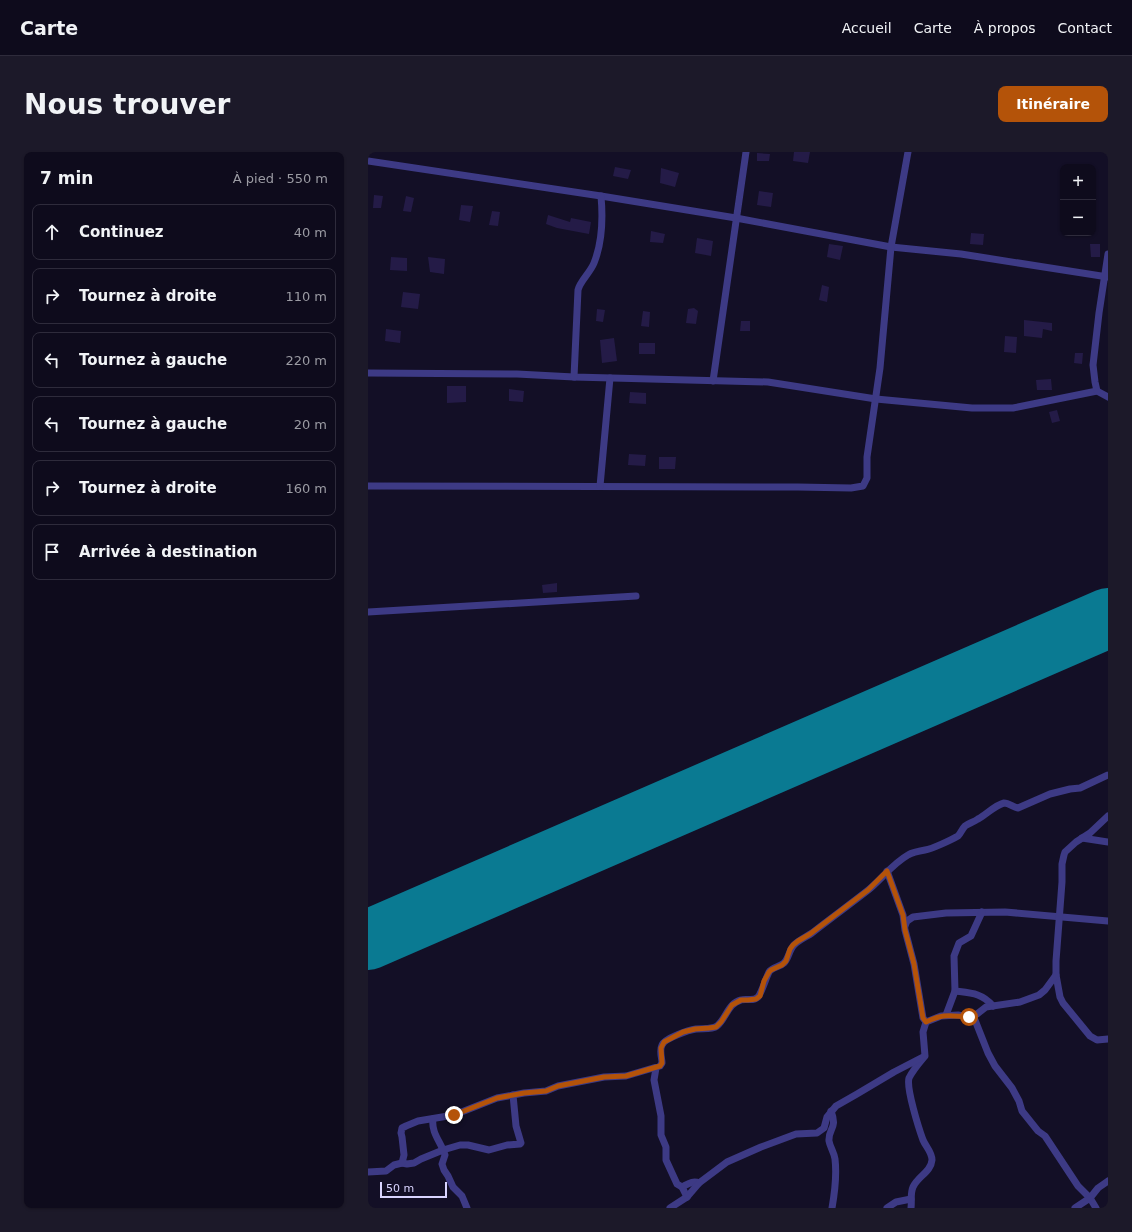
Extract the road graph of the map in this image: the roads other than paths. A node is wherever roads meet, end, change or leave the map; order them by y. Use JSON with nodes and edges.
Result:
{"nodes":[{"id":1,"x":746,"y":152,"type":"edge"},
{"id":2,"x":908,"y":152,"type":"edge"},
{"id":3,"x":368,"y":161,"type":"edge"},
{"id":4,"x":601,"y":196,"type":"junction"},
{"id":5,"x":736,"y":218,"type":"junction"},
{"id":6,"x":891,"y":247,"type":"junction"},
{"id":7,"x":1108,"y":254,"type":"edge"},
{"id":8,"x":1107,"y":277,"type":"edge"},
{"id":9,"x":368,"y":373,"type":"edge"},
{"id":10,"x":574,"y":377,"type":"junction"},
{"id":11,"x":610,"y":378,"type":"junction"},
{"id":12,"x":713,"y":381,"type":"junction"},
{"id":13,"x":1097,"y":391,"type":"junction"},
{"id":14,"x":1108,"y":397,"type":"edge"},
{"id":15,"x":876,"y":399,"type":"junction"},
{"id":16,"x":368,"y":486,"type":"edge"},
{"id":17,"x":600,"y":486,"type":"junction"},
{"id":18,"x":636,"y":596,"type":"dead end"},
{"id":19,"x":368,"y":612,"type":"edge"},
{"id":20,"x":1108,"y":775,"type":"edge"},
{"id":21,"x":1108,"y":816,"type":"edge"},
{"id":22,"x":1082,"y":838,"type":"junction"},
{"id":23,"x":1108,"y":842,"type":"edge"},
{"id":24,"x":887,"y":871,"type":"junction"},
{"id":25,"x":982,"y":912,"type":"junction"},
{"id":26,"x":903,"y":915,"type":"junction"},
{"id":27,"x":913,"y":917,"type":"junction"},
{"id":28,"x":1058,"y":918,"type":"junction"},
{"id":29,"x":1108,"y":921,"type":"edge"},
{"id":30,"x":904,"y":926,"type":"junction"},
{"id":31,"x":1056,"y":975,"type":"junction"},
{"id":32,"x":955,"y":991,"type":"junction"},
{"id":33,"x":993,"y":1006,"type":"junction"},
{"id":34,"x":946,"y":1015,"type":"junction"},
{"id":35,"x":973,"y":1015,"type":"junction"},
{"id":36,"x":926,"y":1022,"type":"junction"},
{"id":37,"x":1108,"y":1039,"type":"edge"},
{"id":38,"x":925,"y":1056,"type":"junction"},
{"id":39,"x":656,"y":1068,"type":"junction"},
{"id":40,"x":513,"y":1095,"type":"junction"},
{"id":41,"x":831,"y":1111,"type":"junction"},
{"id":42,"x":433,"y":1118,"type":"junction"},
{"id":43,"x":443,"y":1150,"type":"junction"},
{"id":44,"x":402,"y":1163,"type":"junction"},
{"id":45,"x":368,"y":1172,"type":"edge"},
{"id":46,"x":699,"y":1182,"type":"junction"},
{"id":47,"x":1108,"y":1182,"type":"edge"},
{"id":48,"x":682,"y":1187,"type":"junction"},
{"id":49,"x":687,"y":1197,"type":"junction"},
{"id":50,"x":1090,"y":1198,"type":"junction"},
{"id":51,"x":911,"y":1199,"type":"junction"},
{"id":52,"x":467,"y":1208,"type":"edge"},
{"id":53,"x":670,"y":1208,"type":"edge"},
{"id":54,"x":832,"y":1208,"type":"edge"},
{"id":55,"x":886,"y":1208,"type":"edge"},
{"id":56,"x":911,"y":1208,"type":"edge"},
{"id":57,"x":1075,"y":1208,"type":"edge"},
{"id":58,"x":1096,"y":1208,"type":"edge"}],
"edges":[{"from":1,"to":5,"type":"street"},
{"from":2,"to":6,"type":"street"},
{"from":3,"to":4,"type":"street"},
{"from":4,"to":5,"type":"street"},
{"from":4,"to":10,"type":"street"},
{"from":5,"to":6,"type":"street"},
{"from":5,"to":12,"type":"street"},
{"from":6,"to":8,"type":"street"},
{"from":6,"to":15,"type":"street"},
{"from":7,"to":8,"type":"street"},
{"from":8,"to":13,"type":"street"},
{"from":9,"to":10,"type":"street"},
{"from":10,"to":11,"type":"street"},
{"from":11,"to":12,"type":"street"},
{"from":11,"to":17,"type":"street"},
{"from":12,"to":15,"type":"street"},
{"from":13,"to":14,"type":"street"},
{"from":13,"to":15,"type":"street"},
{"from":15,"to":17,"type":"street"},
{"from":16,"to":17,"type":"street"},
{"from":18,"to":19,"type":"street"},
{"from":20,"to":24,"type":"street"},
{"from":21,"to":22,"type":"street"},
{"from":22,"to":23,"type":"street"},
{"from":22,"to":28,"type":"street"},
{"from":24,"to":26,"type":"street"},
{"from":24,"to":39,"type":"street"},
{"from":25,"to":27,"type":"street"},
{"from":25,"to":28,"type":"street"},
{"from":25,"to":32,"type":"street"},
{"from":26,"to":27,"type":"street"},
{"from":26,"to":30,"type":"street"},
{"from":27,"to":30,"type":"street"},
{"from":28,"to":29,"type":"street"},
{"from":28,"to":31,"type":"street"},
{"from":30,"to":36,"type":"street"},
{"from":31,"to":33,"type":"street"},
{"from":31,"to":37,"type":"street"},
{"from":32,"to":33,"type":"street"},
{"from":32,"to":34,"type":"street"},
{"from":33,"to":35,"type":"street"},
{"from":34,"to":35,"type":"street"},
{"from":34,"to":36,"type":"street"},
{"from":35,"to":50,"type":"street"},
{"from":36,"to":38,"type":"street"},
{"from":38,"to":41,"type":"street"},
{"from":38,"to":51,"type":"street"},
{"from":39,"to":40,"type":"street"},
{"from":39,"to":48,"type":"street"},
{"from":40,"to":42,"type":"street"},
{"from":40,"to":43,"type":"street"},
{"from":41,"to":46,"type":"street"},
{"from":41,"to":54,"type":"street"},
{"from":42,"to":43,"type":"street"},
{"from":42,"to":44,"type":"street"},
{"from":43,"to":44,"type":"street"},
{"from":43,"to":52,"type":"street"},
{"from":44,"to":45,"type":"street"},
{"from":46,"to":48,"type":"street"},
{"from":46,"to":49,"type":"street"},
{"from":47,"to":50,"type":"street"},
{"from":48,"to":49,"type":"street"},
{"from":49,"to":53,"type":"street"},
{"from":50,"to":57,"type":"street"},
{"from":50,"to":58,"type":"street"},
{"from":51,"to":55,"type":"street"},
{"from":51,"to":56,"type":"street"}]}
